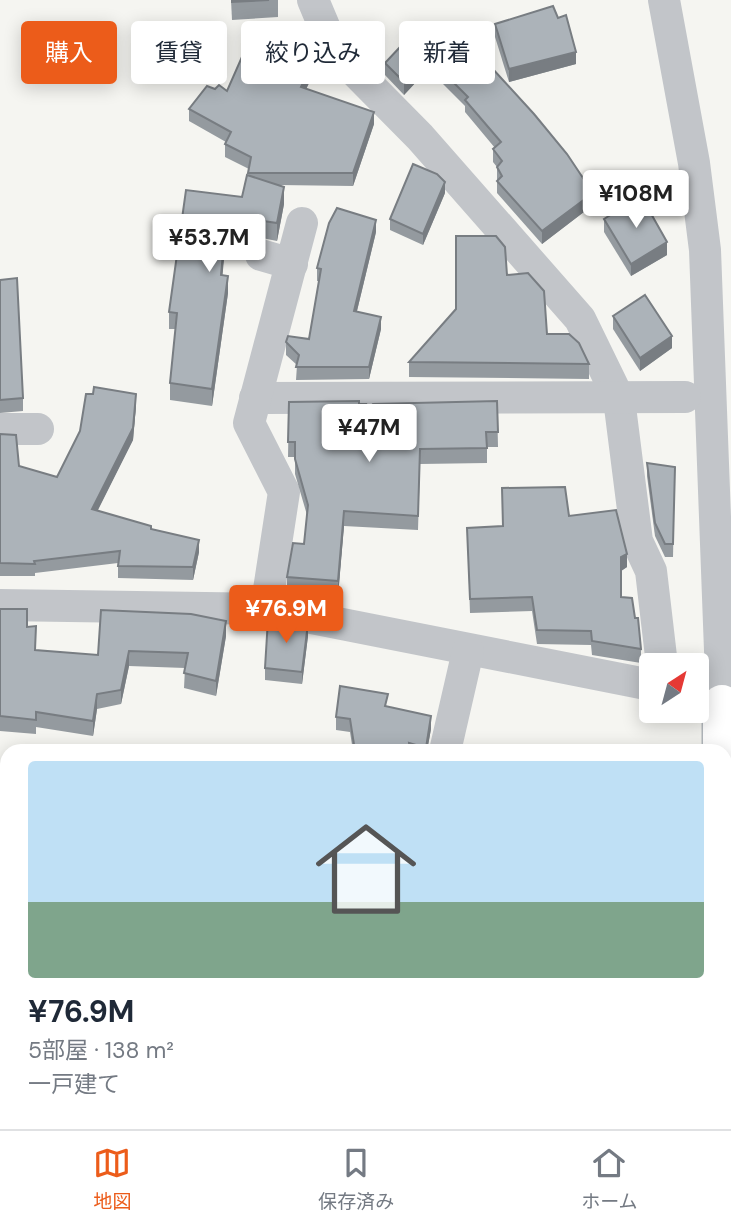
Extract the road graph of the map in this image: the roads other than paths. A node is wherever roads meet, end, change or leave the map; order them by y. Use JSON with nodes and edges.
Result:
{"nodes":[{"id":1,"x":313,"y":0,"type":"edge"},
{"id":2,"x":664,"y":0,"type":"edge"},
{"id":3,"x":302,"y":223,"type":"dead end"},
{"id":4,"x":261,"y":255,"type":"dead end"},
{"id":5,"x":292,"y":264,"type":"junction"},
{"id":6,"x":685,"y":397,"type":"dead end"},
{"id":7,"x":256,"y":398,"type":"junction"},
{"id":8,"x":619,"y":399,"type":"junction"},
{"id":9,"x":0,"y":429,"type":"edge"},
{"id":10,"x":38,"y":429,"type":"dead end"},
{"id":11,"x":0,"y":605,"type":"edge"},
{"id":12,"x":266,"y":609,"type":"junction"},
{"id":13,"x":468,"y":651,"type":"junction"},
{"id":14,"x":661,"y":653,"type":"edge"},
{"id":15,"x":639,"y":683,"type":"edge"},
{"id":16,"x":717,"y":702,"type":"edge"},
{"id":17,"x":447,"y":744,"type":"edge"},
{"id":18,"x":721,"y":744,"type":"edge"}],
"edges":[{"from":1,"to":8,"type":"street"},
{"from":2,"to":16,"type":"street"},
{"from":3,"to":5,"type":"street"},
{"from":4,"to":5,"type":"street"},
{"from":5,"to":7,"type":"street"},
{"from":6,"to":8,"type":"street"},
{"from":7,"to":8,"type":"street"},
{"from":7,"to":12,"type":"street"},
{"from":8,"to":14,"type":"street"},
{"from":9,"to":10,"type":"street"},
{"from":11,"to":12,"type":"street"},
{"from":12,"to":13,"type":"street"},
{"from":13,"to":15,"type":"street"},
{"from":13,"to":17,"type":"street"},
{"from":16,"to":18,"type":"street"}]}
